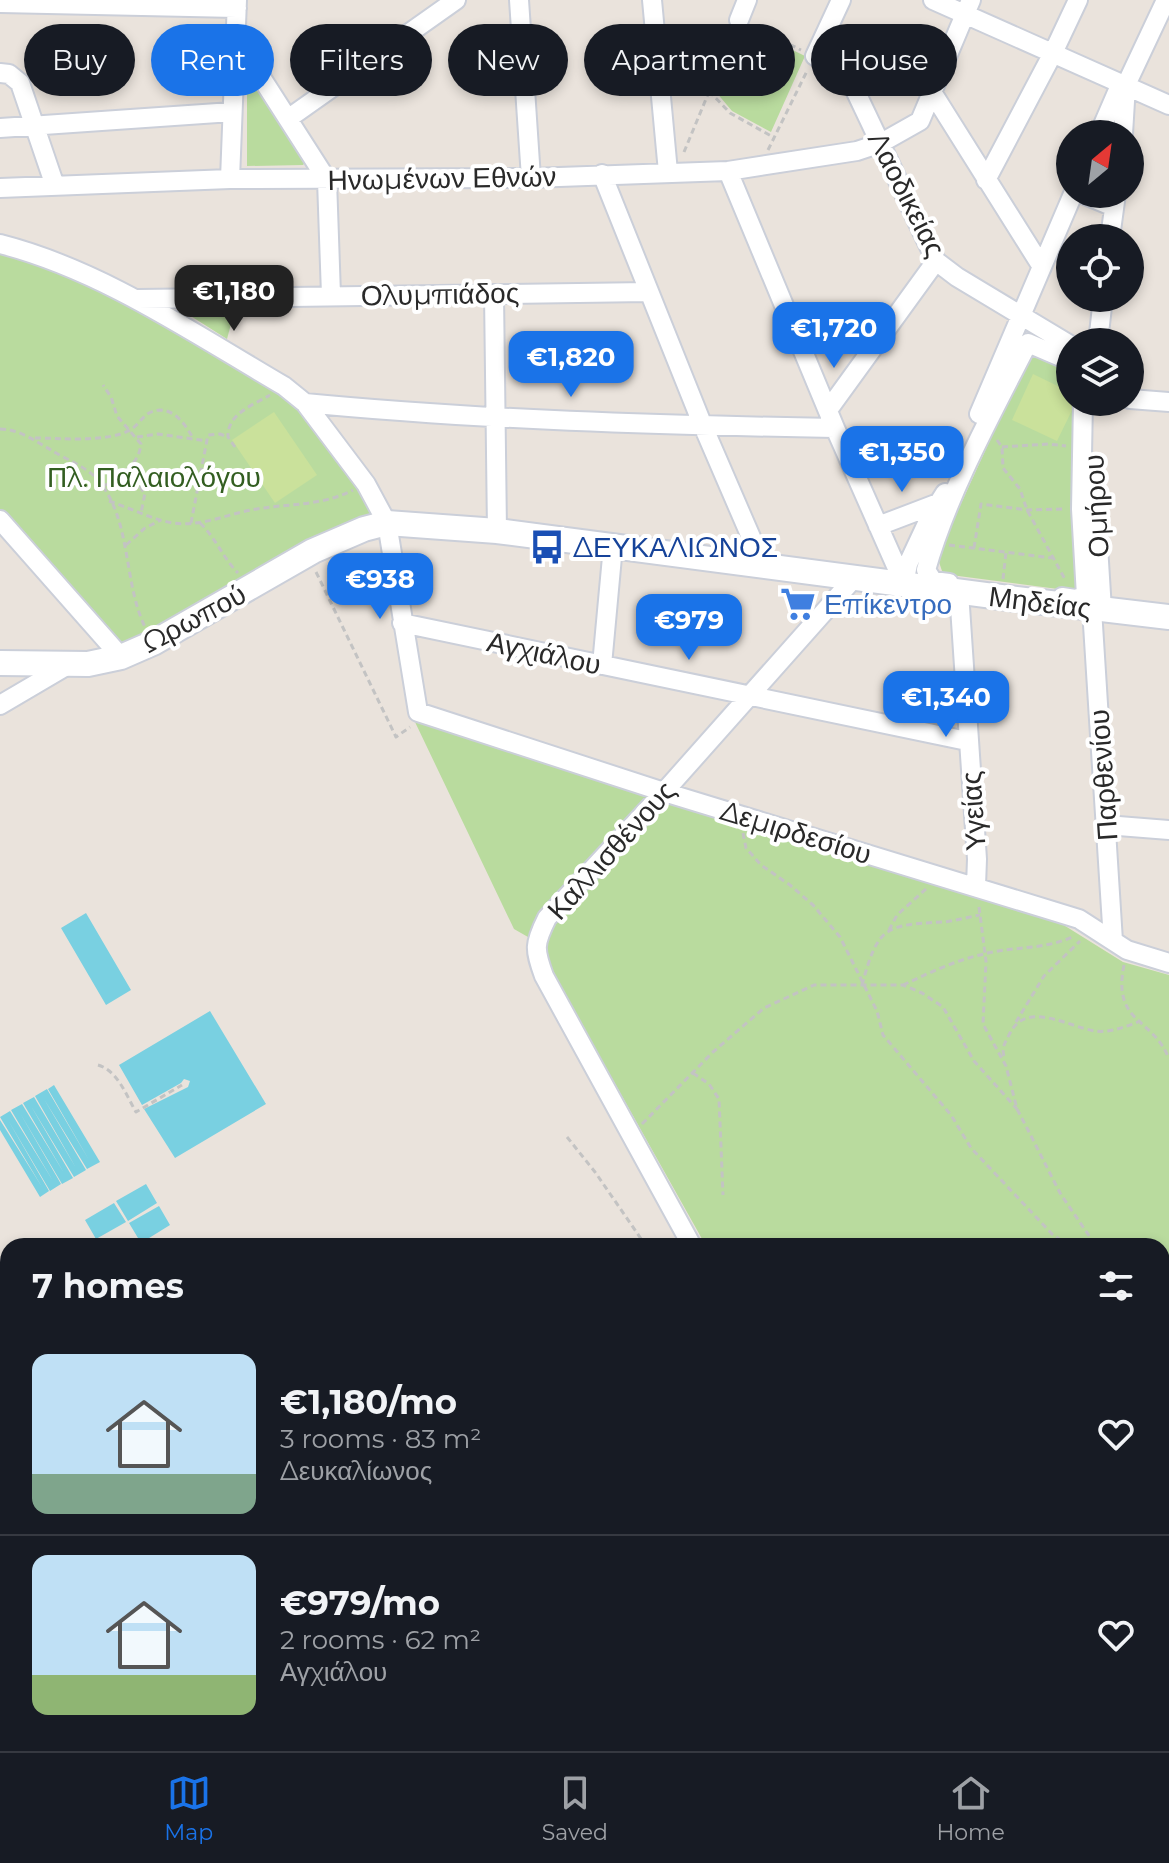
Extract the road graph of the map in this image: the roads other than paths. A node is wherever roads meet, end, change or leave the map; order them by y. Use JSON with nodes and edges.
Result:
{"nodes":[{"id":1,"x":456,"y":0,"type":"edge"},
{"id":2,"x":519,"y":0,"type":"edge"},
{"id":3,"x":652,"y":0,"type":"edge"},
{"id":4,"x":747,"y":0,"type":"edge"},
{"id":5,"x":841,"y":0,"type":"edge"},
{"id":6,"x":933,"y":0,"type":"edge"},
{"id":7,"x":1078,"y":0,"type":"edge"},
{"id":8,"x":1166,"y":0,"type":"edge"},
{"id":9,"x":0,"y":3,"type":"edge"},
{"id":10,"x":241,"y":3,"type":"edge"},
{"id":11,"x":431,"y":7,"type":"edge"},
{"id":12,"x":968,"y":7,"type":"edge"},
{"id":13,"x":739,"y":20,"type":"road end"},
{"id":14,"x":238,"y":24,"type":"edge"},
{"id":15,"x":830,"y":24,"type":"edge"},
{"id":16,"x":957,"y":33,"type":"edge"},
{"id":17,"x":1053,"y":53,"type":"junction"},
{"id":18,"x":0,"y":73,"type":"edge"},
{"id":19,"x":1124,"y":84,"type":"junction"},
{"id":20,"x":274,"y":95,"type":"edge"},
{"id":21,"x":233,"y":96,"type":"edge"},
{"id":22,"x":858,"y":96,"type":"edge"},
{"id":23,"x":930,"y":96,"type":"edge"},
{"id":24,"x":934,"y":96,"type":"edge"},
{"id":25,"x":1169,"y":105,"type":"edge"},
{"id":26,"x":232,"y":112,"type":"junction"},
{"id":27,"x":289,"y":118,"type":"junction"},
{"id":28,"x":1106,"y":120,"type":"edge"},
{"id":29,"x":1123,"y":120,"type":"edge"},
{"id":30,"x":34,"y":127,"type":"junction"},
{"id":31,"x":0,"y":128,"type":"edge"},
{"id":32,"x":881,"y":143,"type":"junction"},
{"id":33,"x":728,"y":171,"type":"junction"},
{"id":34,"x":672,"y":172,"type":"junction"},
{"id":35,"x":602,"y":174,"type":"junction"},
{"id":36,"x":531,"y":178,"type":"junction"},
{"id":37,"x":230,"y":179,"type":"junction"},
{"id":38,"x":327,"y":180,"type":"junction"},
{"id":39,"x":986,"y":180,"type":"junction"},
{"id":40,"x":55,"y":186,"type":"junction"},
{"id":41,"x":0,"y":188,"type":"edge"},
{"id":42,"x":1067,"y":208,"type":"edge"},
{"id":43,"x":0,"y":244,"type":"edge"},
{"id":44,"x":936,"y":261,"type":"junction"},
{"id":45,"x":1042,"y":267,"type":"junction"},
{"id":46,"x":648,"y":292,"type":"junction"},
{"id":47,"x":494,"y":294,"type":"junction"},
{"id":48,"x":331,"y":295,"type":"junction"},
{"id":49,"x":135,"y":299,"type":"junction"},
{"id":50,"x":1022,"y":314,"type":"junction"},
{"id":51,"x":1056,"y":336,"type":"edge"},
{"id":52,"x":1056,"y":355,"type":"edge"},
{"id":53,"x":1144,"y":400,"type":"edge"},
{"id":54,"x":1169,"y":402,"type":"edge"},
{"id":55,"x":305,"y":403,"type":"junction"},
{"id":56,"x":828,"y":410,"type":"junction"},
{"id":57,"x":1083,"y":416,"type":"edge"},
{"id":58,"x":1093,"y":416,"type":"edge"},
{"id":59,"x":495,"y":417,"type":"junction"},
{"id":60,"x":703,"y":426,"type":"junction"},
{"id":61,"x":835,"y":428,"type":"junction"},
{"id":62,"x":941,"y":502,"type":"junction"},
{"id":63,"x":0,"y":520,"type":"edge"},
{"id":64,"x":387,"y":523,"type":"junction"},
{"id":65,"x":878,"y":526,"type":"junction"},
{"id":66,"x":497,"y":531,"type":"junction"},
{"id":67,"x":613,"y":546,"type":"junction"},
{"id":68,"x":763,"y":565,"type":"junction"},
{"id":69,"x":855,"y":577,"type":"junction"},
{"id":70,"x":904,"y":584,"type":"junction"},
{"id":71,"x":959,"y":592,"type":"junction"},
{"id":72,"x":1090,"y":606,"type":"junction"},
{"id":73,"x":1169,"y":617,"type":"edge"},
{"id":74,"x":402,"y":623,"type":"junction"},
{"id":75,"x":121,"y":657,"type":"junction"},
{"id":76,"x":0,"y":663,"type":"edge"},
{"id":77,"x":68,"y":665,"type":"junction"},
{"id":78,"x":602,"y":665,"type":"junction"},
{"id":79,"x":747,"y":696,"type":"junction"},
{"id":80,"x":0,"y":705,"type":"edge"},
{"id":81,"x":967,"y":741,"type":"junction"},
{"id":82,"x":664,"y":792,"type":"junction"},
{"id":83,"x":1106,"y":825,"type":"junction"},
{"id":84,"x":1169,"y":830,"type":"edge"},
{"id":85,"x":976,"y":886,"type":"junction"},
{"id":86,"x":1120,"y":945,"type":"junction"},
{"id":87,"x":1169,"y":963,"type":"edge"},
{"id":88,"x":688,"y":1238,"type":"edge"}],
"edges":[{"from":1,"to":11,"type":"street"},
{"from":2,"to":36,"type":"street"},
{"from":3,"to":34,"type":"street"},
{"from":4,"to":13,"type":"street"},
{"from":5,"to":15,"type":"street"},
{"from":6,"to":12,"type":"street"},
{"from":7,"to":17,"type":"street"},
{"from":8,"to":19,"type":"street"},
{"from":9,"to":10,"type":"street"},
{"from":10,"to":14,"type":"street"},
{"from":11,"to":27,"type":"street"},
{"from":12,"to":16,"type":"street","name":"Ηνωμένων Εθνών"},
{"from":12,"to":17,"type":"street"},
{"from":17,"to":19,"type":"street"},
{"from":17,"to":39,"type":"street"},
{"from":18,"to":30,"type":"street"},
{"from":19,"to":25,"type":"street"},
{"from":19,"to":28,"type":"street"},
{"from":19,"to":29,"type":"street"},
{"from":20,"to":27,"type":"street"},
{"from":21,"to":26,"type":"street"},
{"from":22,"to":32,"type":"street","name":"Λαοδικείας"},
{"from":23,"to":32,"type":"street","name":"Ηνωμένων Εθνών"},
{"from":24,"to":39,"type":"street"},
{"from":26,"to":30,"type":"street"},
{"from":26,"to":37,"type":"street"},
{"from":27,"to":38,"type":"street"},
{"from":30,"to":31,"type":"street"},
{"from":30,"to":40,"type":"street"},
{"from":32,"to":33,"type":"street","name":"Ηνωμένων Εθνών"},
{"from":32,"to":44,"type":"street","name":"Λαοδικείας"},
{"from":33,"to":34,"type":"street","name":"Ηνωμένων Εθνών"},
{"from":33,"to":56,"type":"street"},
{"from":34,"to":35,"type":"street","name":"Ηνωμένων Εθνών"},
{"from":35,"to":36,"type":"street","name":"Ηνωμένων Εθνών"},
{"from":35,"to":46,"type":"street"},
{"from":36,"to":38,"type":"street","name":"Ηνωμένων Εθνών"},
{"from":37,"to":38,"type":"street","name":"Ηνωμένων Εθνών"},
{"from":37,"to":40,"type":"street","name":"Ηνωμένων Εθνών"},
{"from":38,"to":48,"type":"street"},
{"from":39,"to":45,"type":"street"},
{"from":40,"to":41,"type":"street","name":"Ηνωμένων Εθνών"},
{"from":42,"to":45,"type":"street"},
{"from":43,"to":49,"type":"street"},
{"from":44,"to":50,"type":"street","name":"Λαοδικείας"},
{"from":44,"to":56,"type":"street"},
{"from":45,"to":50,"type":"street"},
{"from":46,"to":47,"type":"street","name":"Ολυμπιάδος"},
{"from":46,"to":60,"type":"street"},
{"from":47,"to":48,"type":"street","name":"Ολυμπιάδος"},
{"from":47,"to":59,"type":"street"},
{"from":48,"to":49,"type":"street","name":"Ολυμπιάδος"},
{"from":49,"to":55,"type":"street"},
{"from":50,"to":51,"type":"street","name":"Λαοδικείας"},
{"from":50,"to":62,"type":"street"},
{"from":52,"to":72,"type":"street"},
{"from":53,"to":54,"type":"street"},
{"from":55,"to":59,"type":"street"},
{"from":55,"to":64,"type":"street"},
{"from":56,"to":61,"type":"street"},
{"from":57,"to":72,"type":"street"},
{"from":58,"to":72,"type":"street","name":"Ομήρου"},
{"from":59,"to":60,"type":"street"},
{"from":59,"to":66,"type":"street"},
{"from":60,"to":61,"type":"street"},
{"from":60,"to":68,"type":"street"},
{"from":61,"to":65,"type":"street"},
{"from":62,"to":65,"type":"street"},
{"from":62,"to":70,"type":"street"},
{"from":63,"to":75,"type":"street"},
{"from":64,"to":66,"type":"street","name":"Μηδείας"},
{"from":64,"to":74,"type":"street"},
{"from":64,"to":75,"type":"street","name":"Ωρωπού"},
{"from":65,"to":70,"type":"street"},
{"from":66,"to":67,"type":"street","name":"Μηδείας"},
{"from":67,"to":68,"type":"street","name":"Μηδείας"},
{"from":67,"to":78,"type":"street"},
{"from":68,"to":69,"type":"street","name":"Μηδείας"},
{"from":69,"to":70,"type":"street","name":"Μηδείας"},
{"from":69,"to":79,"type":"street","name":"Καλλισθένους"},
{"from":70,"to":71,"type":"street","name":"Μηδείας"},
{"from":71,"to":72,"type":"street","name":"Μηδείας"},
{"from":71,"to":81,"type":"street","name":"Υγείας"},
{"from":72,"to":73,"type":"street","name":"Μηδείας"},
{"from":72,"to":83,"type":"street","name":"Παρθενίου"},
{"from":74,"to":78,"type":"street","name":"Αγχιάλου"},
{"from":74,"to":82,"type":"street","name":"Δεμιρδεσίου"},
{"from":75,"to":77,"type":"street","name":"Ωρωπού"},
{"from":76,"to":77,"type":"street"},
{"from":77,"to":80,"type":"street","name":"Ωρωπού"},
{"from":78,"to":79,"type":"street","name":"Αγχιάλου"},
{"from":79,"to":81,"type":"street","name":"Αγχιάλου"},
{"from":79,"to":82,"type":"street","name":"Καλλισθένους"},
{"from":81,"to":85,"type":"street","name":"Υγείας"},
{"from":82,"to":85,"type":"street","name":"Δεμιρδεσίου"},
{"from":82,"to":88,"type":"street","name":"Καλλισθένους"},
{"from":83,"to":84,"type":"street"},
{"from":83,"to":86,"type":"street","name":"Παρθενίου"},
{"from":85,"to":86,"type":"street","name":"Δεμιρδεσίου"},
{"from":86,"to":87,"type":"street","name":"Δεμιρδεσίου"}]}
